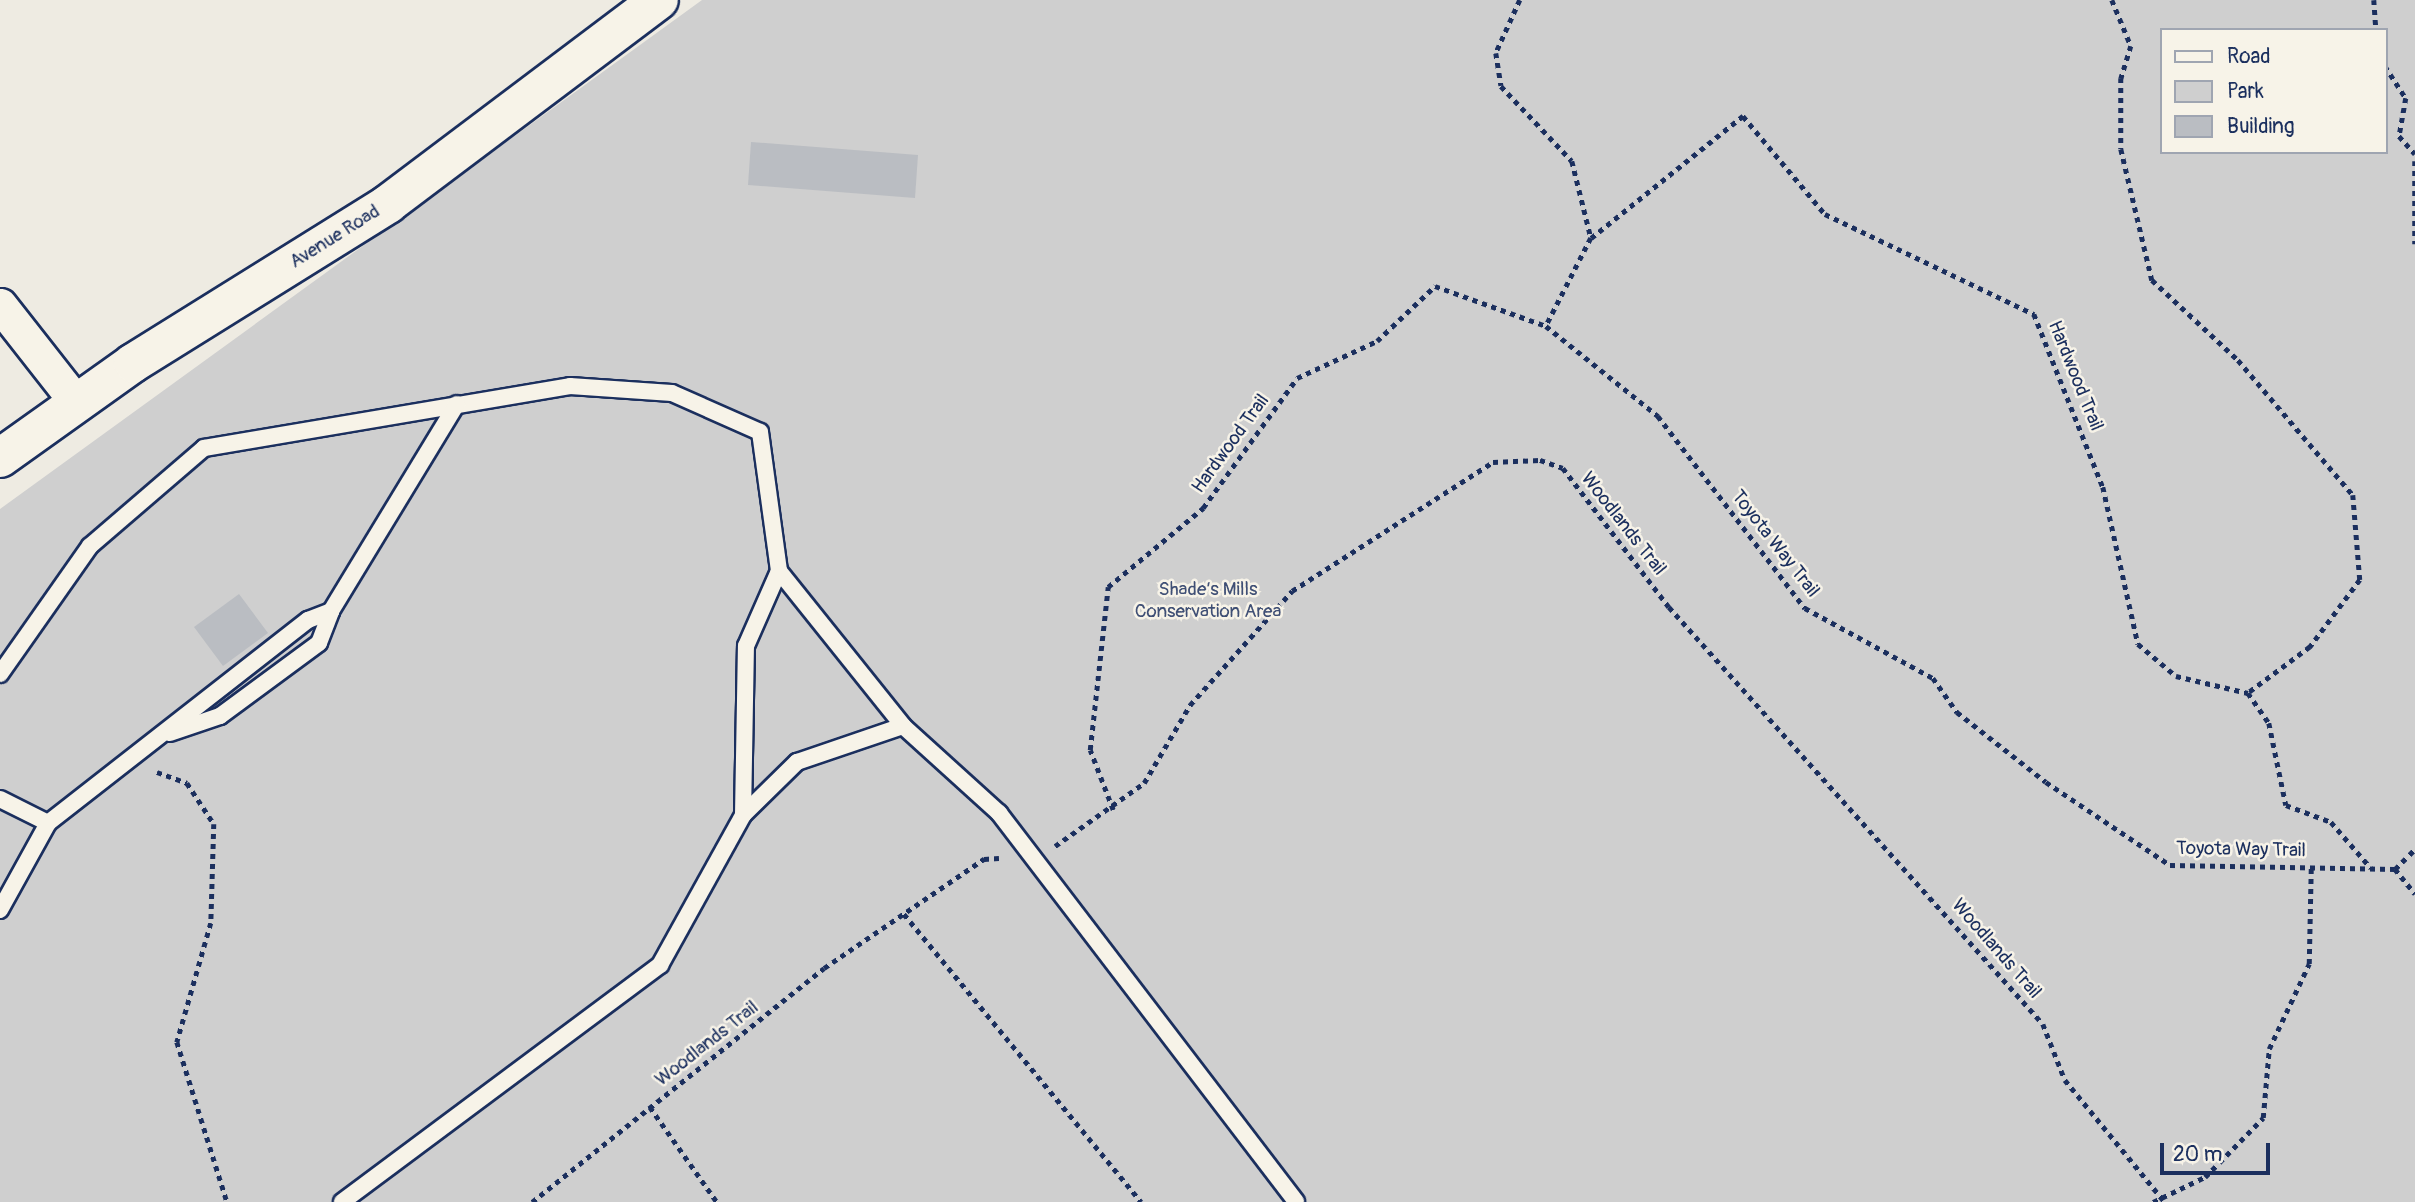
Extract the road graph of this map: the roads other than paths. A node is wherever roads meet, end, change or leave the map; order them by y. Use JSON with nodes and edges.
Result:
{"nodes":[{"id":1,"x":659,"y":0,"type":"edge"},
{"id":2,"x":0,"y":304,"type":"edge"},
{"id":3,"x":76,"y":402,"type":"junction"},
{"id":4,"x":457,"y":404,"type":"junction"},
{"id":5,"x":0,"y":458,"type":"edge"},
{"id":6,"x":779,"y":571,"type":"junction"},
{"id":7,"x":331,"y":611,"type":"junction"},
{"id":8,"x":0,"y":674,"type":"edge"},
{"id":9,"x":903,"y":726,"type":"junction"},
{"id":10,"x":170,"y":733,"type":"junction"},
{"id":11,"x":0,"y":799,"type":"edge"},
{"id":12,"x":743,"y":815,"type":"junction"},
{"id":13,"x":48,"y":822,"type":"junction"},
{"id":14,"x":0,"y":910,"type":"edge"},
{"id":15,"x":342,"y":1202,"type":"edge"},
{"id":16,"x":1296,"y":1202,"type":"edge"}],
"edges":[{"from":1,"to":3,"type":"street","name":"Avenue Road"},
{"from":2,"to":3,"type":"street"},
{"from":3,"to":5,"type":"street","name":"Avenue Road"},
{"from":4,"to":6,"type":"lane"},
{"from":4,"to":7,"type":"lane"},
{"from":4,"to":8,"type":"lane"},
{"from":6,"to":9,"type":"lane"},
{"from":6,"to":12,"type":"lane"},
{"from":7,"to":10,"type":"lane"},
{"from":7,"to":10,"type":"lane"},
{"from":9,"to":12,"type":"lane"},
{"from":9,"to":16,"type":"lane"},
{"from":10,"to":13,"type":"lane"},
{"from":11,"to":13,"type":"lane"},
{"from":12,"to":15,"type":"lane"},
{"from":13,"to":14,"type":"lane"}]}
